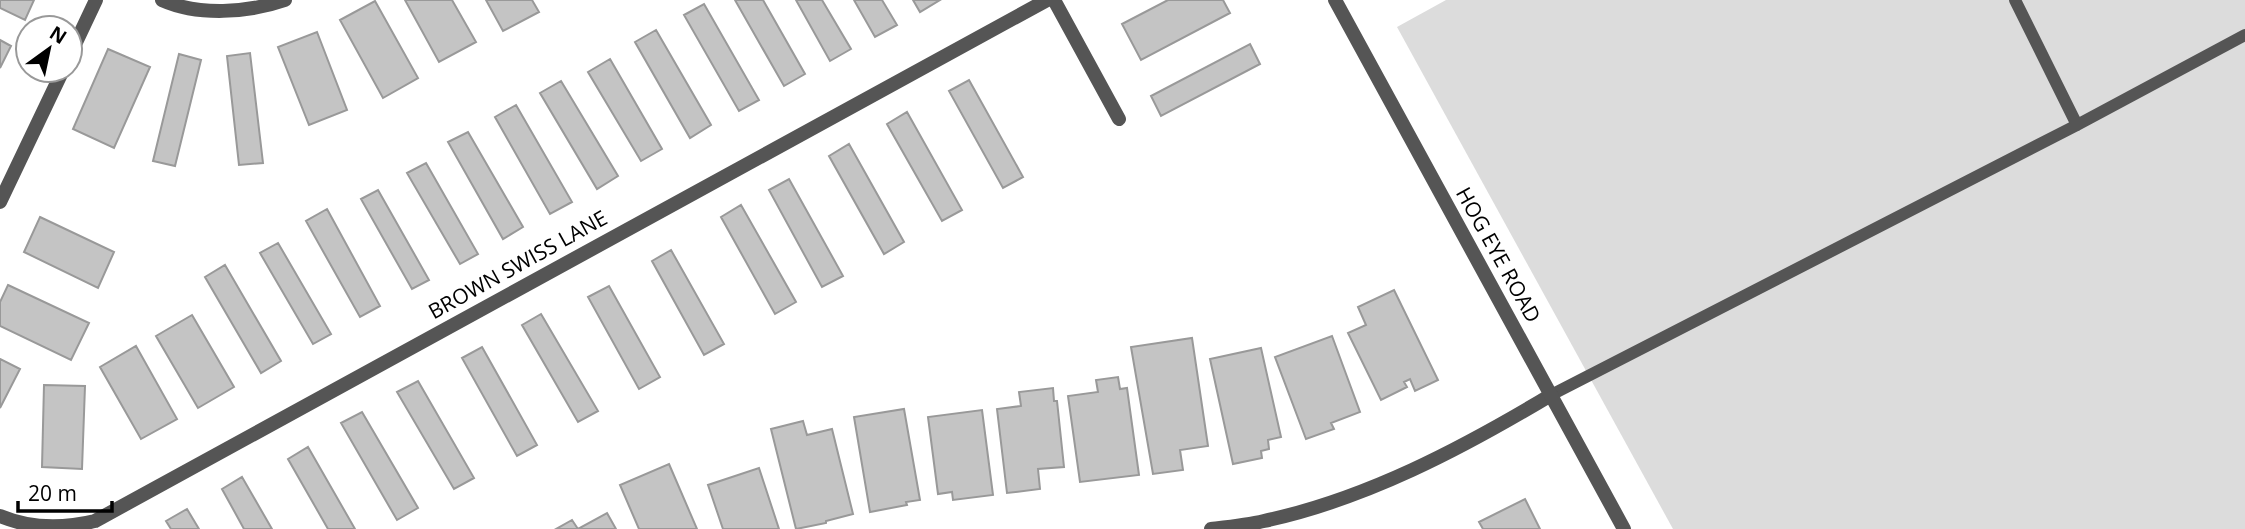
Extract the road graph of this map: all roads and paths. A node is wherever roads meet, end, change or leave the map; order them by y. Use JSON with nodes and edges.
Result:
{"nodes":[{"id":1,"x":96,"y":0,"type":"edge"},
{"id":2,"x":162,"y":0,"type":"edge"},
{"id":3,"x":285,"y":0,"type":"edge"},
{"id":4,"x":1047,"y":0,"type":"edge"},
{"id":5,"x":1054,"y":0,"type":"edge"},
{"id":6,"x":1335,"y":0,"type":"edge"},
{"id":7,"x":2015,"y":0,"type":"edge"},
{"id":8,"x":84,"y":25,"type":"edge"},
{"id":9,"x":2245,"y":35,"type":"edge"},
{"id":10,"x":56,"y":84,"type":"edge"},
{"id":11,"x":1119,"y":120,"type":"dead end"},
{"id":12,"x":2077,"y":125,"type":"junction"},
{"id":13,"x":0,"y":202,"type":"edge"},
{"id":14,"x":1551,"y":395,"type":"junction"},
{"id":15,"x":0,"y":516,"type":"edge"},
{"id":16,"x":1211,"y":529,"type":"edge"},
{"id":17,"x":1624,"y":529,"type":"edge"}],
"edges":[{"from":1,"to":8,"type":"street"},
{"from":2,"to":3,"type":"street"},
{"from":4,"to":15,"type":"street","name":"BROWN SWISS LANE"},
{"from":5,"to":11,"type":"street"},
{"from":6,"to":14,"type":"street","name":"HOG EYE ROAD"},
{"from":7,"to":12,"type":"lane"},
{"from":9,"to":12,"type":"lane"},
{"from":10,"to":13,"type":"street"},
{"from":12,"to":14,"type":"lane"},
{"from":14,"to":16,"type":"street"},
{"from":14,"to":17,"type":"street","name":"HOG EYE ROAD"}]}
